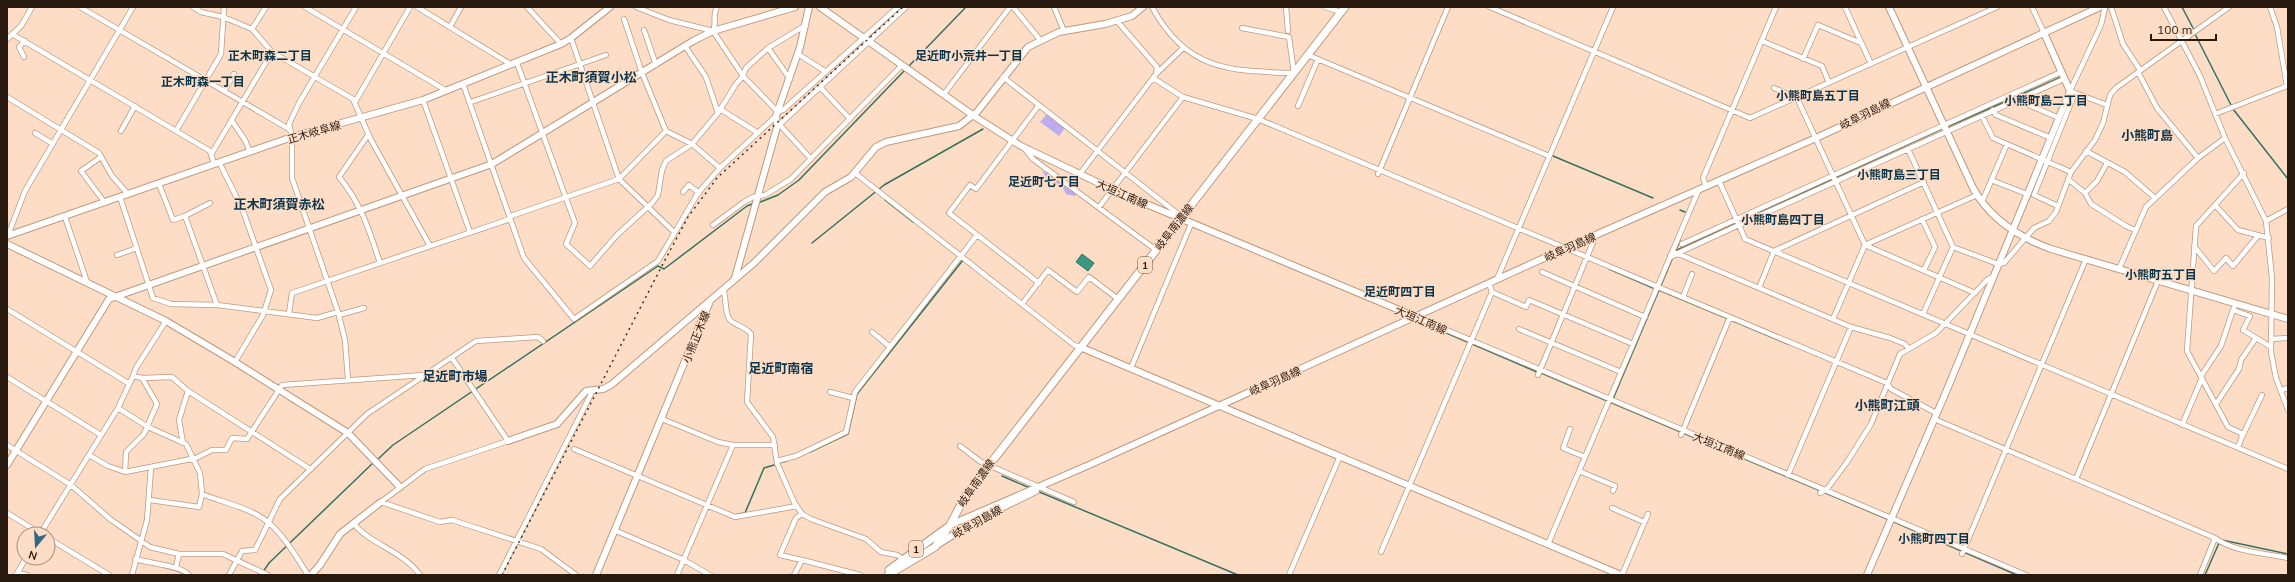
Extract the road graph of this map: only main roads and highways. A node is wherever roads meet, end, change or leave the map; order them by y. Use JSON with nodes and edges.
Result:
{"nodes":[{"id":1,"x":1343,"y":10,"type":"edge"},
{"id":2,"x":950,"y":526,"type":"junction"},
{"id":3,"x":883,"y":575,"type":"edge"},
{"id":4,"x":888,"y":575,"type":"edge"}],
"edges":[{"from":1,"to":2,"type":"main road","name":"岐阜南濃線","number":"1"},
{"from":2,"to":3,"type":"main road","name":"岐阜南濃線","number":"1"},
{"from":2,"to":4,"type":"main road","name":"岐阜南濃線","number":"1"}]}
